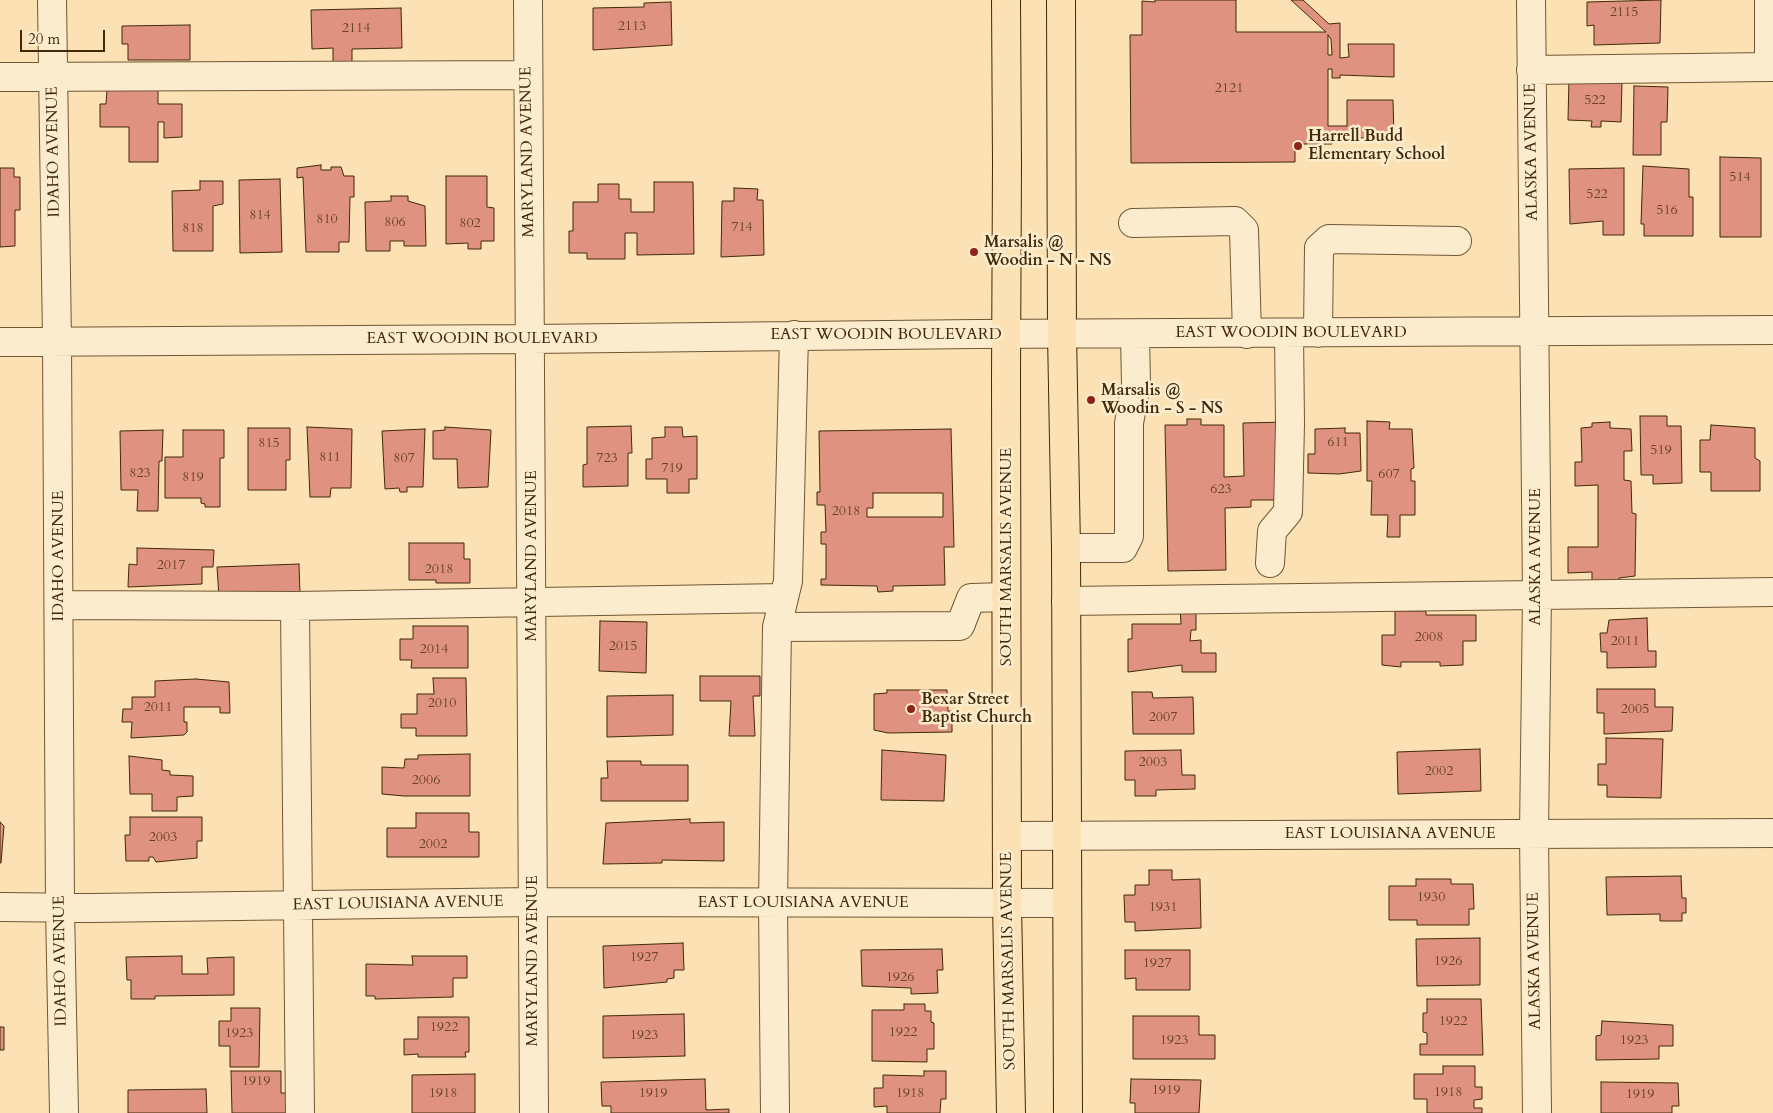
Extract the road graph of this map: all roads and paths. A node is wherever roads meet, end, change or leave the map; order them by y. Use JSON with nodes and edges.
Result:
{"nodes":[{"id":1,"x":52,"y":0,"type":"edge"},
{"id":2,"x":528,"y":0,"type":"edge"},
{"id":3,"x":1006,"y":0,"type":"edge"},
{"id":4,"x":1061,"y":0,"type":"edge"},
{"id":5,"x":1531,"y":0,"type":"edge"},
{"id":6,"x":1769,"y":0,"type":"edge"},
{"id":7,"x":1771,"y":67,"type":"edge"},
{"id":8,"x":1531,"y":70,"type":"junction"},
{"id":9,"x":527,"y":75,"type":"junction"},
{"id":10,"x":0,"y":77,"type":"edge"},
{"id":11,"x":53,"y":77,"type":"junction"},
{"id":12,"x":1133,"y":223,"type":"dead end"},
{"id":13,"x":1458,"y":241,"type":"dead end"},
{"id":14,"x":1773,"y":330,"type":"edge"},
{"id":15,"x":1535,"y":331,"type":"junction"},
{"id":16,"x":1289,"y":333,"type":"junction"},
{"id":17,"x":1318,"y":333,"type":"junction"},
{"id":18,"x":1006,"y":334,"type":"junction"},
{"id":19,"x":1062,"y":334,"type":"junction"},
{"id":20,"x":1135,"y":334,"type":"junction"},
{"id":21,"x":1247,"y":334,"type":"junction"},
{"id":22,"x":794,"y":335,"type":"junction"},
{"id":23,"x":530,"y":339,"type":"junction"},
{"id":24,"x":0,"y":342,"type":"edge"},
{"id":25,"x":57,"y":342,"type":"junction"},
{"id":26,"x":1066,"y":548,"type":"junction"},
{"id":27,"x":1270,"y":563,"type":"dead end"},
{"id":28,"x":1773,"y":592,"type":"edge"},
{"id":29,"x":1537,"y":595,"type":"junction"},
{"id":30,"x":1006,"y":597,"type":"junction"},
{"id":31,"x":784,"y":598,"type":"junction"},
{"id":32,"x":532,"y":601,"type":"junction"},
{"id":33,"x":1066,"y":601,"type":"junction"},
{"id":34,"x":59,"y":605,"type":"junction"},
{"id":35,"x":295,"y":606,"type":"junction"},
{"id":36,"x":777,"y":627,"type":"junction"},
{"id":37,"x":1773,"y":832,"type":"edge"},
{"id":38,"x":1534,"y":834,"type":"junction"},
{"id":39,"x":1007,"y":836,"type":"junction"},
{"id":40,"x":1066,"y":836,"type":"junction"},
{"id":41,"x":532,"y":902,"type":"junction"},
{"id":42,"x":773,"y":903,"type":"junction"},
{"id":43,"x":1007,"y":903,"type":"junction"},
{"id":44,"x":1066,"y":903,"type":"junction"},
{"id":45,"x":298,"y":905,"type":"junction"},
{"id":46,"x":0,"y":907,"type":"edge"},
{"id":47,"x":60,"y":908,"type":"junction"},
{"id":48,"x":64,"y":1113,"type":"edge"},
{"id":49,"x":300,"y":1113,"type":"edge"},
{"id":50,"x":534,"y":1113,"type":"edge"},
{"id":51,"x":775,"y":1113,"type":"edge"},
{"id":52,"x":1011,"y":1113,"type":"edge"},
{"id":53,"x":1068,"y":1113,"type":"edge"},
{"id":54,"x":1537,"y":1113,"type":"edge"}],
"edges":[{"from":1,"to":11,"type":"street","name":"IDAHO AVENUE"},
{"from":2,"to":9,"type":"street","name":"MARYLAND AVENUE"},
{"from":3,"to":18,"type":"main road","name":"SOUTH MARSALIS AVENUE"},
{"from":4,"to":19,"type":"main road"},
{"from":5,"to":8,"type":"street","name":"ALASKA AVENUE"},
{"from":6,"to":7,"type":"street"},
{"from":7,"to":8,"type":"street"},
{"from":8,"to":15,"type":"street","name":"ALASKA AVENUE"},
{"from":9,"to":11,"type":"street"},
{"from":9,"to":23,"type":"street","name":"MARYLAND AVENUE"},
{"from":10,"to":11,"type":"street"},
{"from":11,"to":25,"type":"street","name":"IDAHO AVENUE"},
{"from":12,"to":21,"type":"street"},
{"from":13,"to":17,"type":"street"},
{"from":14,"to":15,"type":"street","name":"EAST WOODIN BOULEVARD"},
{"from":15,"to":17,"type":"street","name":"EAST WOODIN BOULEVARD"},
{"from":15,"to":29,"type":"street","name":"ALASKA AVENUE"},
{"from":16,"to":17,"type":"street","name":"EAST WOODIN BOULEVARD"},
{"from":16,"to":21,"type":"street","name":"EAST WOODIN BOULEVARD"},
{"from":16,"to":27,"type":"street"},
{"from":18,"to":19,"type":"street","name":"EAST WOODIN BOULEVARD"},
{"from":18,"to":22,"type":"street","name":"EAST WOODIN BOULEVARD"},
{"from":18,"to":30,"type":"main road","name":"SOUTH MARSALIS AVENUE"},
{"from":19,"to":20,"type":"street","name":"EAST WOODIN BOULEVARD"},
{"from":19,"to":26,"type":"main road"},
{"from":20,"to":21,"type":"street","name":"EAST WOODIN BOULEVARD"},
{"from":20,"to":26,"type":"street"},
{"from":22,"to":23,"type":"street","name":"EAST WOODIN BOULEVARD"},
{"from":22,"to":31,"type":"street"},
{"from":23,"to":25,"type":"street","name":"EAST WOODIN BOULEVARD"},
{"from":23,"to":32,"type":"street","name":"MARYLAND AVENUE"},
{"from":24,"to":25,"type":"street","name":"EAST WOODIN BOULEVARD"},
{"from":25,"to":34,"type":"street","name":"IDAHO AVENUE"},
{"from":26,"to":33,"type":"main road"},
{"from":28,"to":29,"type":"street"},
{"from":29,"to":33,"type":"street"},
{"from":29,"to":38,"type":"street","name":"ALASKA AVENUE"},
{"from":30,"to":36,"type":"street"},
{"from":30,"to":39,"type":"main road","name":"SOUTH MARSALIS AVENUE"},
{"from":31,"to":32,"type":"street"},
{"from":31,"to":36,"type":"street"},
{"from":32,"to":35,"type":"street"},
{"from":32,"to":41,"type":"street","name":"MARYLAND AVENUE"},
{"from":33,"to":40,"type":"main road"},
{"from":34,"to":35,"type":"street"},
{"from":34,"to":47,"type":"street","name":"IDAHO AVENUE"},
{"from":35,"to":45,"type":"street"},
{"from":36,"to":42,"type":"street"},
{"from":37,"to":38,"type":"street","name":"EAST LOUISIANA AVENUE"},
{"from":38,"to":40,"type":"street","name":"EAST LOUISIANA AVENUE"},
{"from":38,"to":54,"type":"street","name":"ALASKA AVENUE"},
{"from":39,"to":40,"type":"street","name":"EAST LOUISIANA AVENUE"},
{"from":39,"to":43,"type":"main road","name":"SOUTH MARSALIS AVENUE"},
{"from":40,"to":44,"type":"main road"},
{"from":41,"to":42,"type":"street","name":"EAST LOUISIANA AVENUE"},
{"from":41,"to":45,"type":"street","name":"EAST LOUISIANA AVENUE"},
{"from":41,"to":50,"type":"street","name":"MARYLAND AVENUE"},
{"from":42,"to":43,"type":"street","name":"EAST LOUISIANA AVENUE"},
{"from":42,"to":51,"type":"street"},
{"from":43,"to":44,"type":"street","name":"EAST LOUISIANA AVENUE"},
{"from":43,"to":52,"type":"main road","name":"SOUTH MARSALIS AVENUE"},
{"from":44,"to":53,"type":"main road"},
{"from":45,"to":47,"type":"street","name":"EAST LOUISIANA AVENUE"},
{"from":45,"to":49,"type":"street"},
{"from":46,"to":47,"type":"street","name":"EAST LOUISIANA AVENUE"},
{"from":47,"to":48,"type":"street","name":"IDAHO AVENUE"}]}
